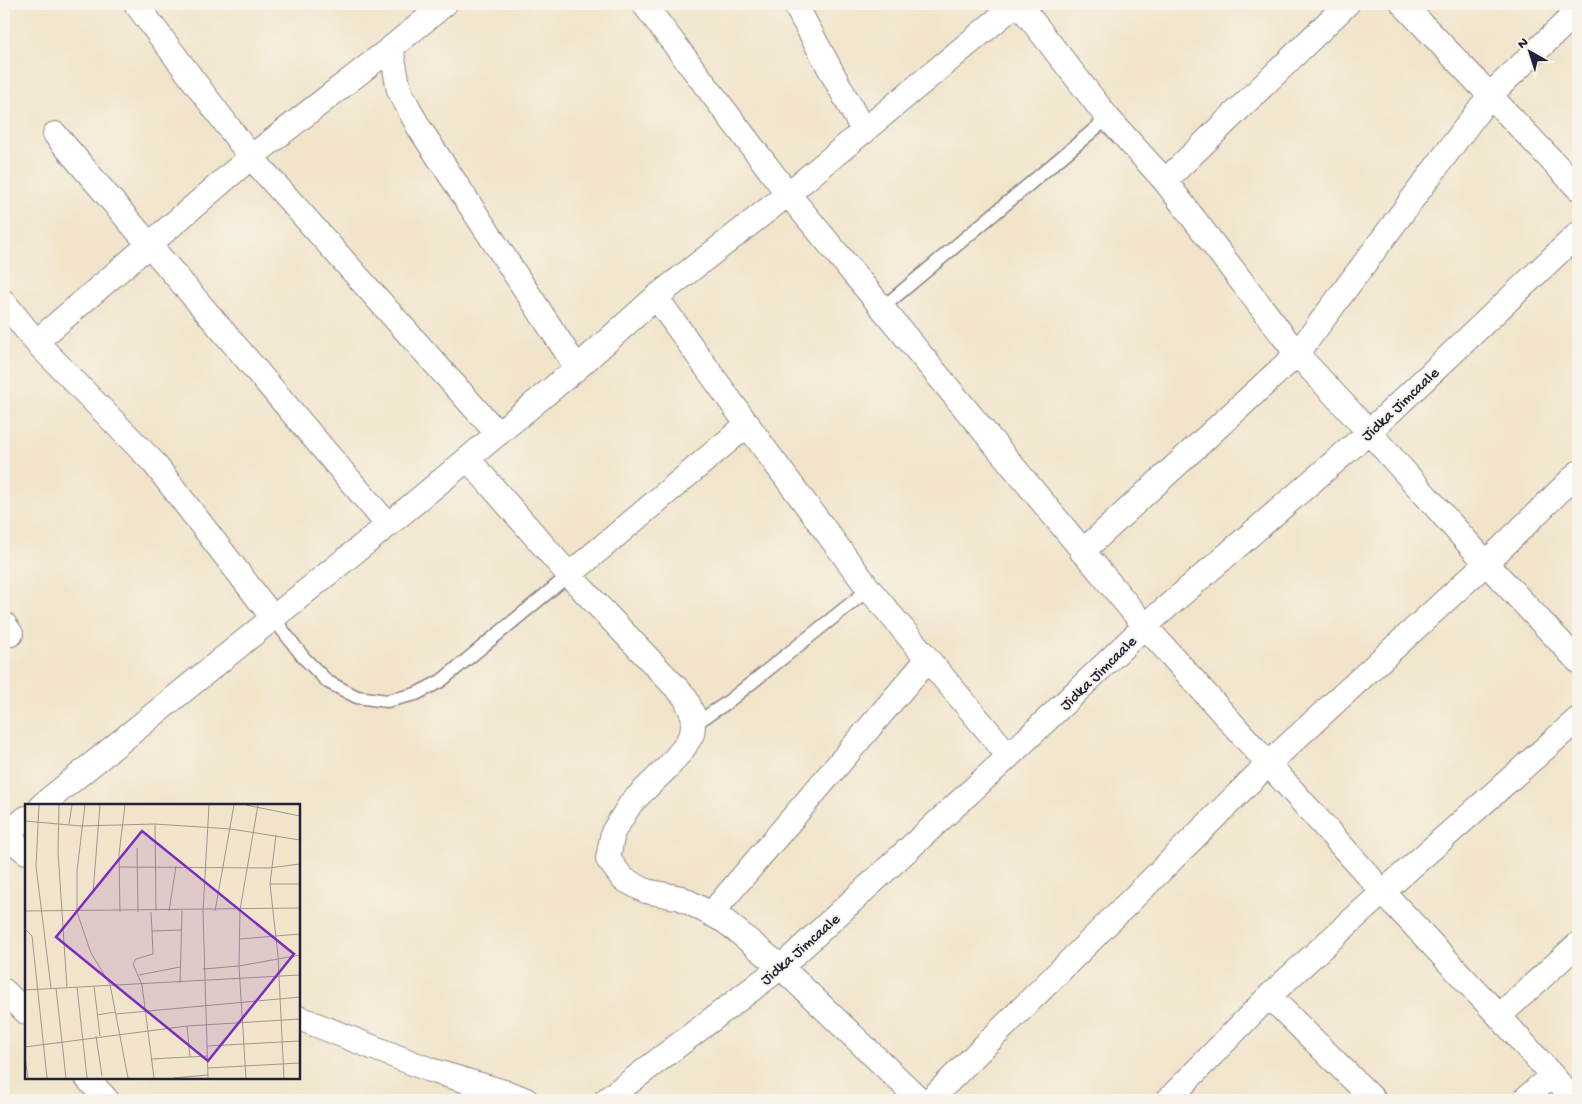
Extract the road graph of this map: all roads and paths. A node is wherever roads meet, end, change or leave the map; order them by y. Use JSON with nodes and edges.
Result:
{"nodes":[{"id":1,"x":136,"y":4,"type":"edge"},
{"id":2,"x":444,"y":4,"type":"edge"},
{"id":3,"x":644,"y":4,"type":"edge"},
{"id":4,"x":795,"y":4,"type":"edge"},
{"id":5,"x":1017,"y":4,"type":"edge"},
{"id":6,"x":1347,"y":4,"type":"edge"},
{"id":7,"x":1403,"y":4,"type":"edge"},
{"id":8,"x":1578,"y":11,"type":"edge"},
{"id":9,"x":391,"y":48,"type":"junction"},
{"id":10,"x":1490,"y":95,"type":"junction"},
{"id":11,"x":1108,"y":118,"type":"junction"},
{"id":12,"x":864,"y":132,"type":"junction"},
{"id":13,"x":55,"y":134,"type":"dead end"},
{"id":14,"x":251,"y":157,"type":"junction"},
{"id":15,"x":1165,"y":181,"type":"junction"},
{"id":16,"x":1578,"y":188,"type":"edge"},
{"id":17,"x":788,"y":194,"type":"junction"},
{"id":18,"x":1578,"y":234,"type":"edge"},
{"id":19,"x":149,"y":244,"type":"junction"},
{"id":20,"x":656,"y":297,"type":"junction"},
{"id":21,"x":4,"y":302,"type":"edge"},
{"id":22,"x":882,"y":308,"type":"junction"},
{"id":23,"x":36,"y":342,"type":"junction"},
{"id":24,"x":1297,"y":354,"type":"junction"},
{"id":25,"x":577,"y":368,"type":"junction"},
{"id":26,"x":748,"y":424,"type":"junction"},
{"id":27,"x":1369,"y":432,"type":"junction"},
{"id":28,"x":498,"y":434,"type":"junction"},
{"id":29,"x":468,"y":459,"type":"junction"},
{"id":30,"x":1578,"y":473,"type":"edge"},
{"id":31,"x":388,"y":525,"type":"junction"},
{"id":32,"x":1082,"y":552,"type":"junction"},
{"id":33,"x":1486,"y":563,"type":"junction"},
{"id":34,"x":569,"y":575,"type":"junction"},
{"id":35,"x":869,"y":589,"type":"junction"},
{"id":36,"x":274,"y":619,"type":"junction"},
{"id":37,"x":1145,"y":626,"type":"junction"},
{"id":38,"x":927,"y":660,"type":"junction"},
{"id":39,"x":1578,"y":661,"type":"edge"},
{"id":40,"x":1578,"y":720,"type":"edge"},
{"id":41,"x":693,"y":725,"type":"junction"},
{"id":42,"x":1009,"y":756,"type":"junction"},
{"id":43,"x":1268,"y":764,"type":"junction"},
{"id":44,"x":43,"y":804,"type":"edge"},
{"id":45,"x":25,"y":819,"type":"edge"},
{"id":46,"x":4,"y":834,"type":"edge"},
{"id":47,"x":25,"y":851,"type":"edge"},
{"id":48,"x":1383,"y":892,"type":"junction"},
{"id":49,"x":711,"y":914,"type":"junction"},
{"id":50,"x":1578,"y":944,"type":"edge"},
{"id":51,"x":780,"y":967,"type":"junction"},
{"id":52,"x":4,"y":991,"type":"edge"},
{"id":53,"x":1270,"y":996,"type":"junction"},
{"id":54,"x":25,"y":1011,"type":"edge"},
{"id":55,"x":1499,"y":1016,"type":"junction"},
{"id":56,"x":300,"y":1018,"type":"edge"},
{"id":57,"x":1552,"y":1075,"type":"junction"},
{"id":58,"x":89,"y":1079,"type":"edge"},
{"id":59,"x":107,"y":1100,"type":"edge"},
{"id":60,"x":526,"y":1100,"type":"edge"},
{"id":61,"x":606,"y":1100,"type":"edge"},
{"id":62,"x":920,"y":1100,"type":"edge"},
{"id":63,"x":930,"y":1100,"type":"edge"},
{"id":64,"x":1168,"y":1100,"type":"edge"},
{"id":65,"x":1374,"y":1100,"type":"edge"},
{"id":66,"x":1524,"y":1100,"type":"edge"},
{"id":67,"x":1574,"y":1100,"type":"edge"}],
"edges":[{"from":1,"to":14,"type":"street"},
{"from":2,"to":9,"type":"street"},
{"from":3,"to":17,"type":"street"},
{"from":4,"to":12,"type":"street"},
{"from":5,"to":11,"type":"street"},
{"from":5,"to":12,"type":"street"},
{"from":6,"to":15,"type":"street"},
{"from":7,"to":10,"type":"street"},
{"from":8,"to":10,"type":"street"},
{"from":9,"to":14,"type":"street"},
{"from":9,"to":25,"type":"street"},
{"from":10,"to":16,"type":"street"},
{"from":10,"to":24,"type":"street"},
{"from":11,"to":15,"type":"street"},
{"from":11,"to":22,"type":"lane"},
{"from":12,"to":17,"type":"street"},
{"from":13,"to":19,"type":"street"},
{"from":14,"to":19,"type":"street"},
{"from":14,"to":28,"type":"street"},
{"from":15,"to":24,"type":"street"},
{"from":17,"to":20,"type":"street"},
{"from":17,"to":22,"type":"street"},
{"from":18,"to":27,"type":"street","name":"Jidka Jimcaale"},
{"from":19,"to":23,"type":"street"},
{"from":19,"to":31,"type":"street"},
{"from":20,"to":25,"type":"street"},
{"from":20,"to":26,"type":"street"},
{"from":21,"to":23,"type":"street"},
{"from":22,"to":32,"type":"street"},
{"from":23,"to":36,"type":"street"},
{"from":24,"to":27,"type":"street"},
{"from":24,"to":32,"type":"street"},
{"from":25,"to":28,"type":"street"},
{"from":26,"to":34,"type":"street"},
{"from":26,"to":35,"type":"street"},
{"from":27,"to":33,"type":"street"},
{"from":27,"to":37,"type":"street","name":"Jidka Jimcaale"},
{"from":28,"to":29,"type":"street"},
{"from":29,"to":31,"type":"street"},
{"from":29,"to":34,"type":"street"},
{"from":30,"to":33,"type":"street"},
{"from":31,"to":36,"type":"street"},
{"from":32,"to":37,"type":"street"},
{"from":33,"to":39,"type":"street"},
{"from":33,"to":43,"type":"street"},
{"from":34,"to":36,"type":"lane"},
{"from":34,"to":41,"type":"street"},
{"from":35,"to":38,"type":"street"},
{"from":35,"to":41,"type":"lane"},
{"from":36,"to":44,"type":"street"},
{"from":37,"to":42,"type":"street","name":"Jidka Jimcaale"},
{"from":37,"to":43,"type":"street"},
{"from":38,"to":42,"type":"street"},
{"from":38,"to":49,"type":"street"},
{"from":40,"to":48,"type":"street"},
{"from":41,"to":49,"type":"street"},
{"from":42,"to":51,"type":"street","name":"Jidka Jimcaale"},
{"from":43,"to":48,"type":"street"},
{"from":43,"to":63,"type":"street"},
{"from":45,"to":46,"type":"street"},
{"from":46,"to":47,"type":"street"},
{"from":48,"to":53,"type":"street"},
{"from":48,"to":55,"type":"street"},
{"from":49,"to":51,"type":"street"},
{"from":50,"to":55,"type":"street"},
{"from":51,"to":61,"type":"street","name":"Jidka Jimcaale"},
{"from":51,"to":62,"type":"street"},
{"from":52,"to":54,"type":"street"},
{"from":53,"to":64,"type":"street"},
{"from":53,"to":65,"type":"street"},
{"from":55,"to":57,"type":"street"},
{"from":56,"to":60,"type":"street"},
{"from":57,"to":66,"type":"street"},
{"from":57,"to":67,"type":"street"},
{"from":58,"to":59,"type":"street"}]}
